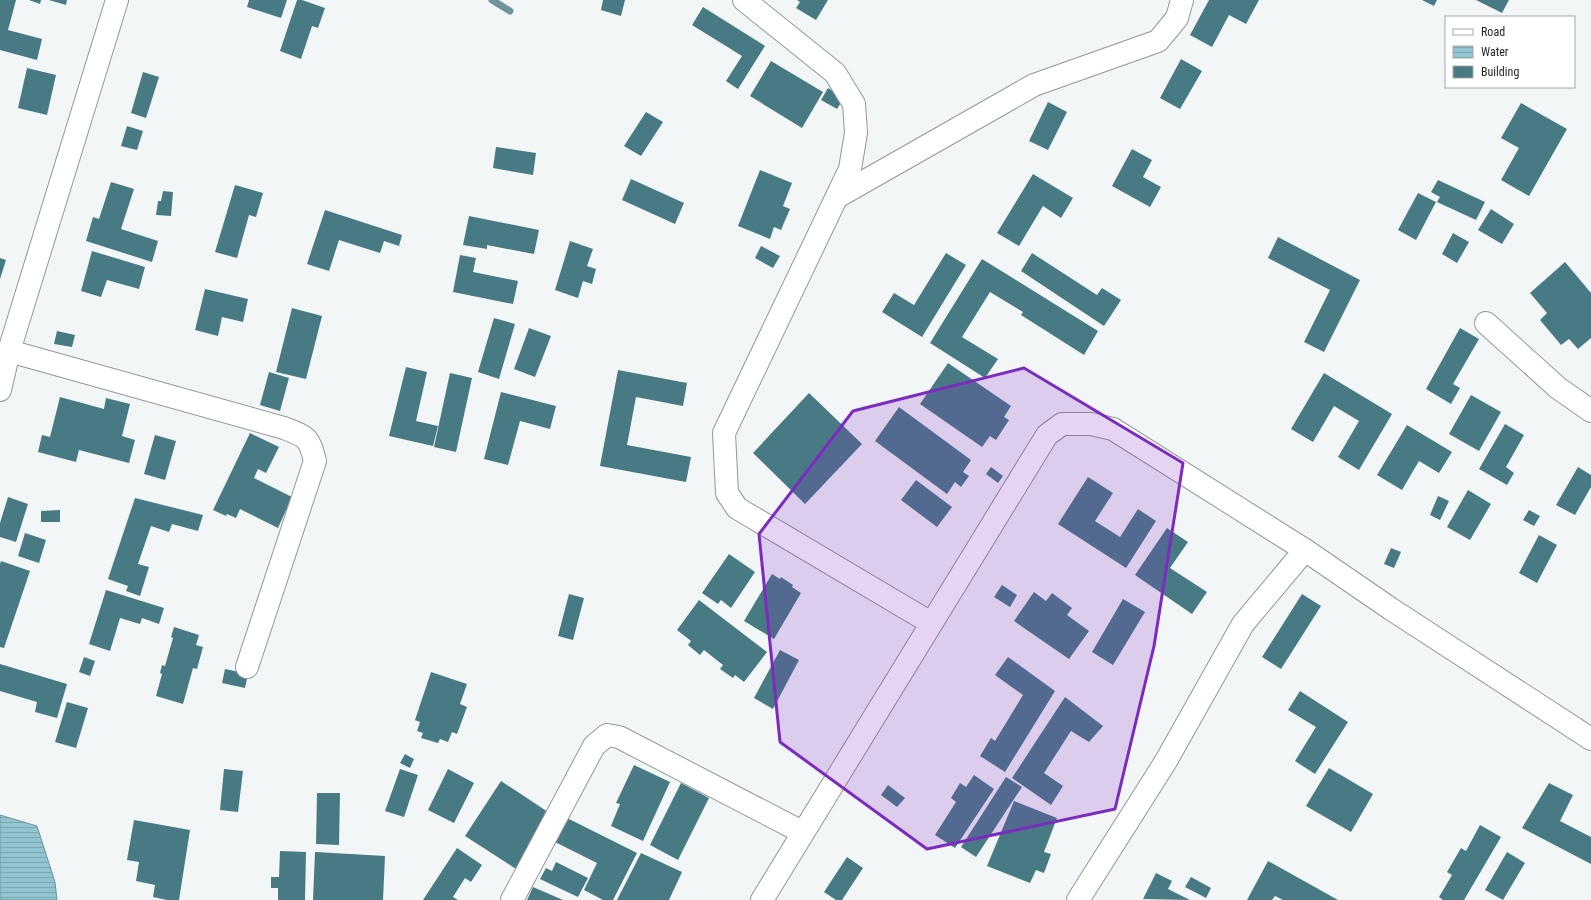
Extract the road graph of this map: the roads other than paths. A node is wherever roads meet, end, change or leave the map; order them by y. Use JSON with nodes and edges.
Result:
{"nodes":[{"id":1,"x":117,"y":0,"type":"edge"},
{"id":2,"x":744,"y":0,"type":"edge"},
{"id":3,"x":1182,"y":0,"type":"edge"},
{"id":4,"x":837,"y":197,"type":"junction"},
{"id":5,"x":1486,"y":323,"type":"dead end"},
{"id":6,"x":9,"y":351,"type":"junction"},
{"id":7,"x":0,"y":390,"type":"edge"},
{"id":8,"x":1591,"y":411,"type":"edge"},
{"id":9,"x":1305,"y":550,"type":"junction"},
{"id":10,"x":931,"y":623,"type":"junction"},
{"id":11,"x":247,"y":667,"type":"dead end"},
{"id":12,"x":1591,"y":739,"type":"edge"},
{"id":13,"x":802,"y":832,"type":"junction"},
{"id":14,"x":512,"y":900,"type":"edge"},
{"id":15,"x":762,"y":900,"type":"edge"},
{"id":16,"x":1078,"y":900,"type":"edge"}],
"edges":[{"from":1,"to":6,"type":"street"},
{"from":2,"to":4,"type":"street"},
{"from":3,"to":4,"type":"street"},
{"from":4,"to":10,"type":"street"},
{"from":5,"to":8,"type":"street"},
{"from":6,"to":7,"type":"street"},
{"from":6,"to":11,"type":"street"},
{"from":9,"to":10,"type":"street"},
{"from":9,"to":12,"type":"street"},
{"from":9,"to":16,"type":"street"},
{"from":10,"to":13,"type":"street"},
{"from":13,"to":14,"type":"street"},
{"from":13,"to":15,"type":"street"}]}
